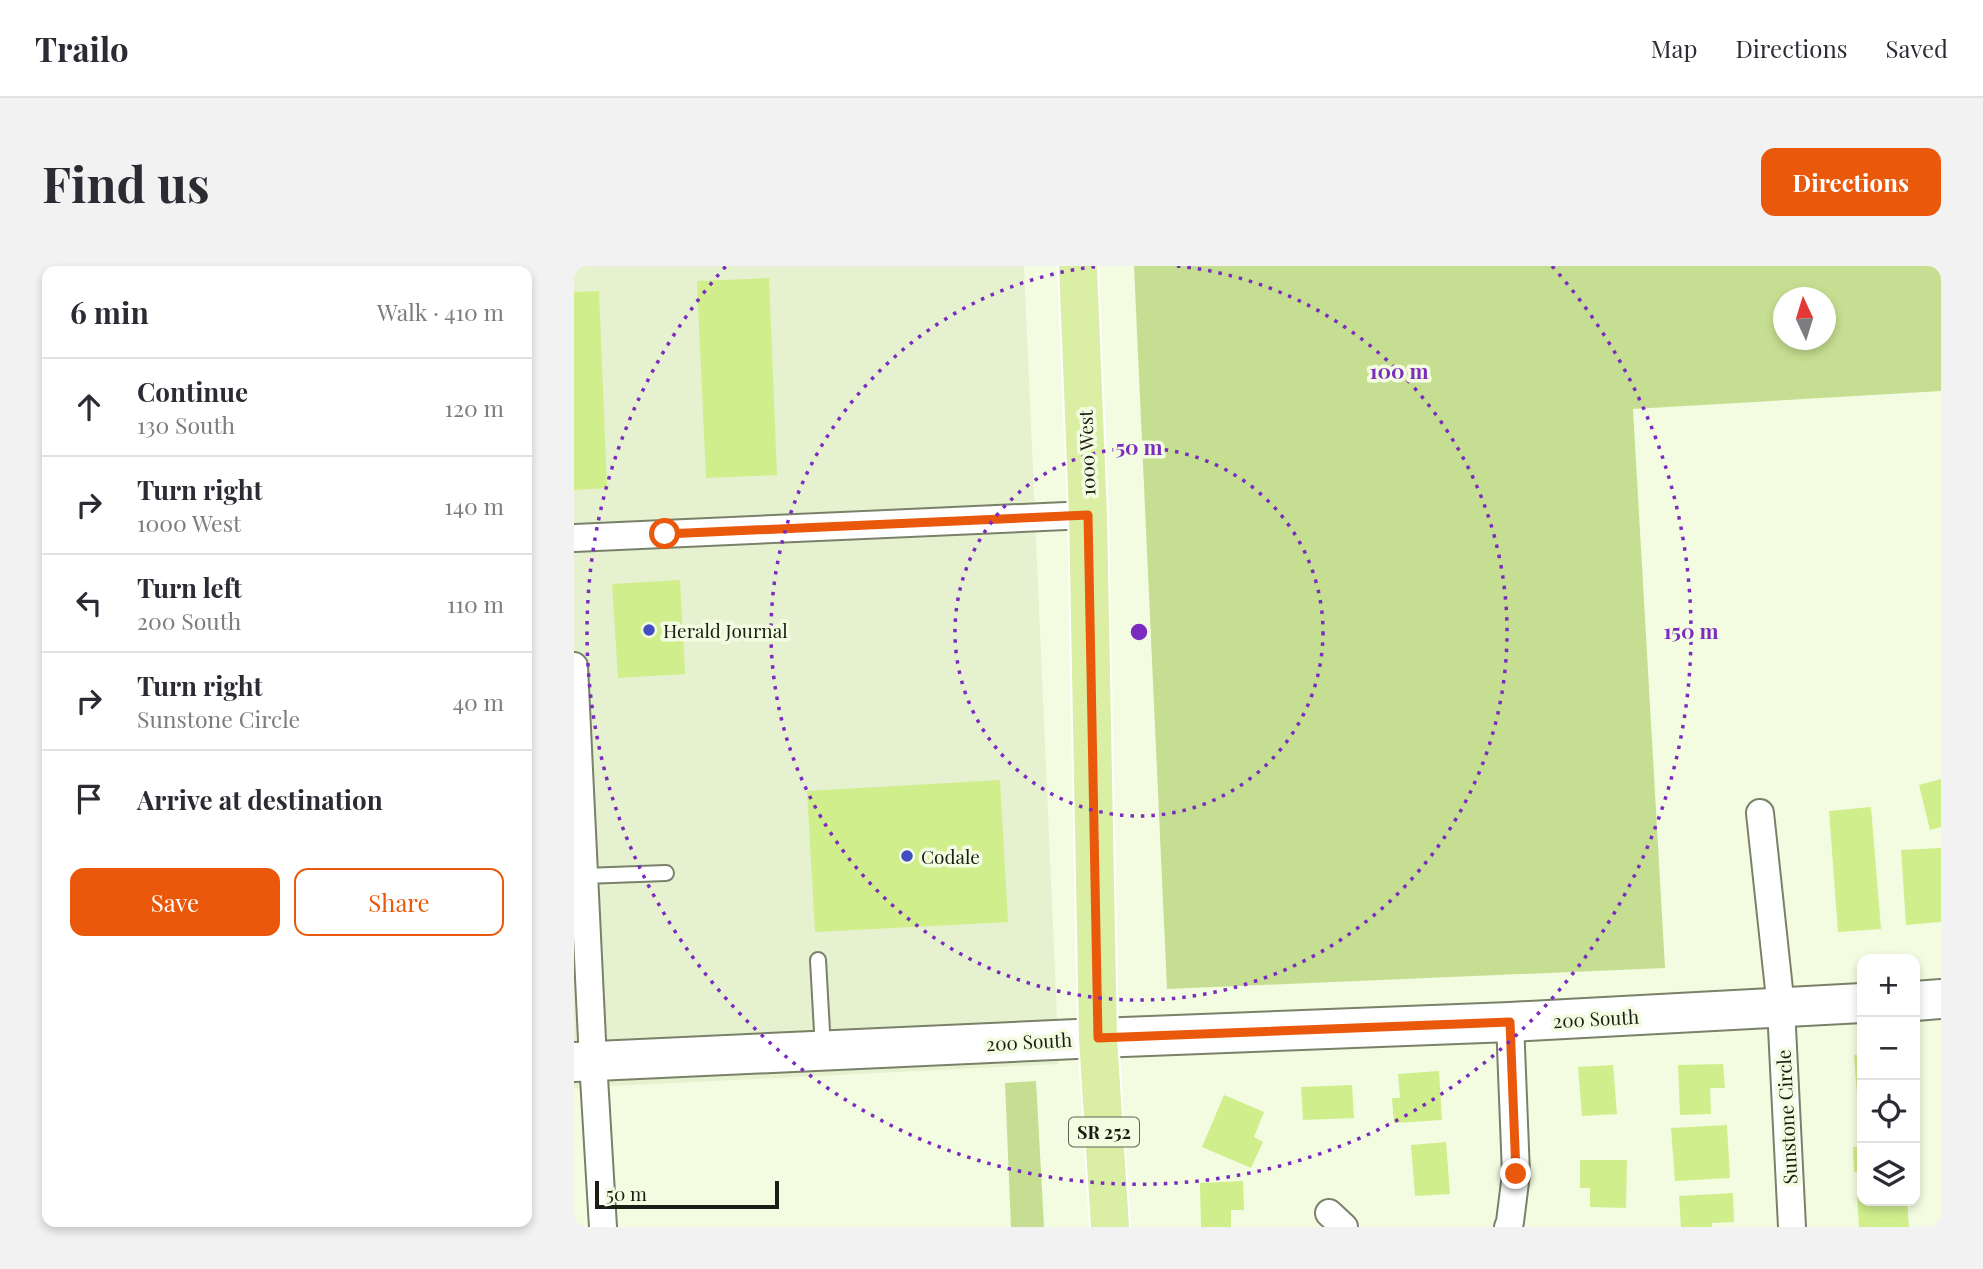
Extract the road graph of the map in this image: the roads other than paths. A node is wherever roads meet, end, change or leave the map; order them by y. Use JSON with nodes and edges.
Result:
{"nodes":[{"id":1,"x":1078,"y":266,"type":"edge"},
{"id":2,"x":1088,"y":515,"type":"junction"},
{"id":3,"x":574,"y":538,"type":"edge"},
{"id":4,"x":574,"y":666,"type":"edge"},
{"id":5,"x":1760,"y":813,"type":"dead end"},
{"id":6,"x":666,"y":873,"type":"dead end"},
{"id":7,"x":584,"y":876,"type":"junction"},
{"id":8,"x":818,"y":960,"type":"dead end"},
{"id":9,"x":1941,"y":999,"type":"edge"},
{"id":10,"x":1920,"y":1001,"type":"edge"},
{"id":11,"x":1857,"y":1003,"type":"edge"},
{"id":12,"x":1781,"y":1008,"type":"junction"},
{"id":13,"x":1510,"y":1022,"type":"junction"},
{"id":14,"x":1098,"y":1038,"type":"junction"},
{"id":15,"x":823,"y":1051,"type":"junction"},
{"id":16,"x":583,"y":1062,"type":"edge"},
{"id":17,"x":603,"y":1227,"type":"edge"},
{"id":18,"x":1110,"y":1227,"type":"edge"},
{"id":19,"x":1508,"y":1227,"type":"edge"},
{"id":20,"x":1792,"y":1227,"type":"edge"}],
"edges":[{"from":1,"to":2,"type":"main road","name":"1000 West","number":"SR 252"},
{"from":2,"to":3,"type":"street"},
{"from":2,"to":14,"type":"main road","name":"1000 West","number":"SR 252"},
{"from":4,"to":7,"type":"street"},
{"from":5,"to":12,"type":"street","name":"Sunstone Circle"},
{"from":6,"to":7,"type":"lane"},
{"from":7,"to":16,"type":"street"},
{"from":8,"to":15,"type":"lane"},
{"from":9,"to":10,"type":"street"},
{"from":11,"to":12,"type":"street","name":"200 South"},
{"from":12,"to":13,"type":"street","name":"200 South"},
{"from":12,"to":20,"type":"street","name":"Sunstone Circle"},
{"from":13,"to":14,"type":"street","name":"200 South"},
{"from":13,"to":19,"type":"street"},
{"from":14,"to":15,"type":"street","name":"200 South"},
{"from":14,"to":18,"type":"main road","name":"1000 West","number":"SR 252"},
{"from":15,"to":16,"type":"street","name":"200 South"},
{"from":16,"to":17,"type":"street"}]}
